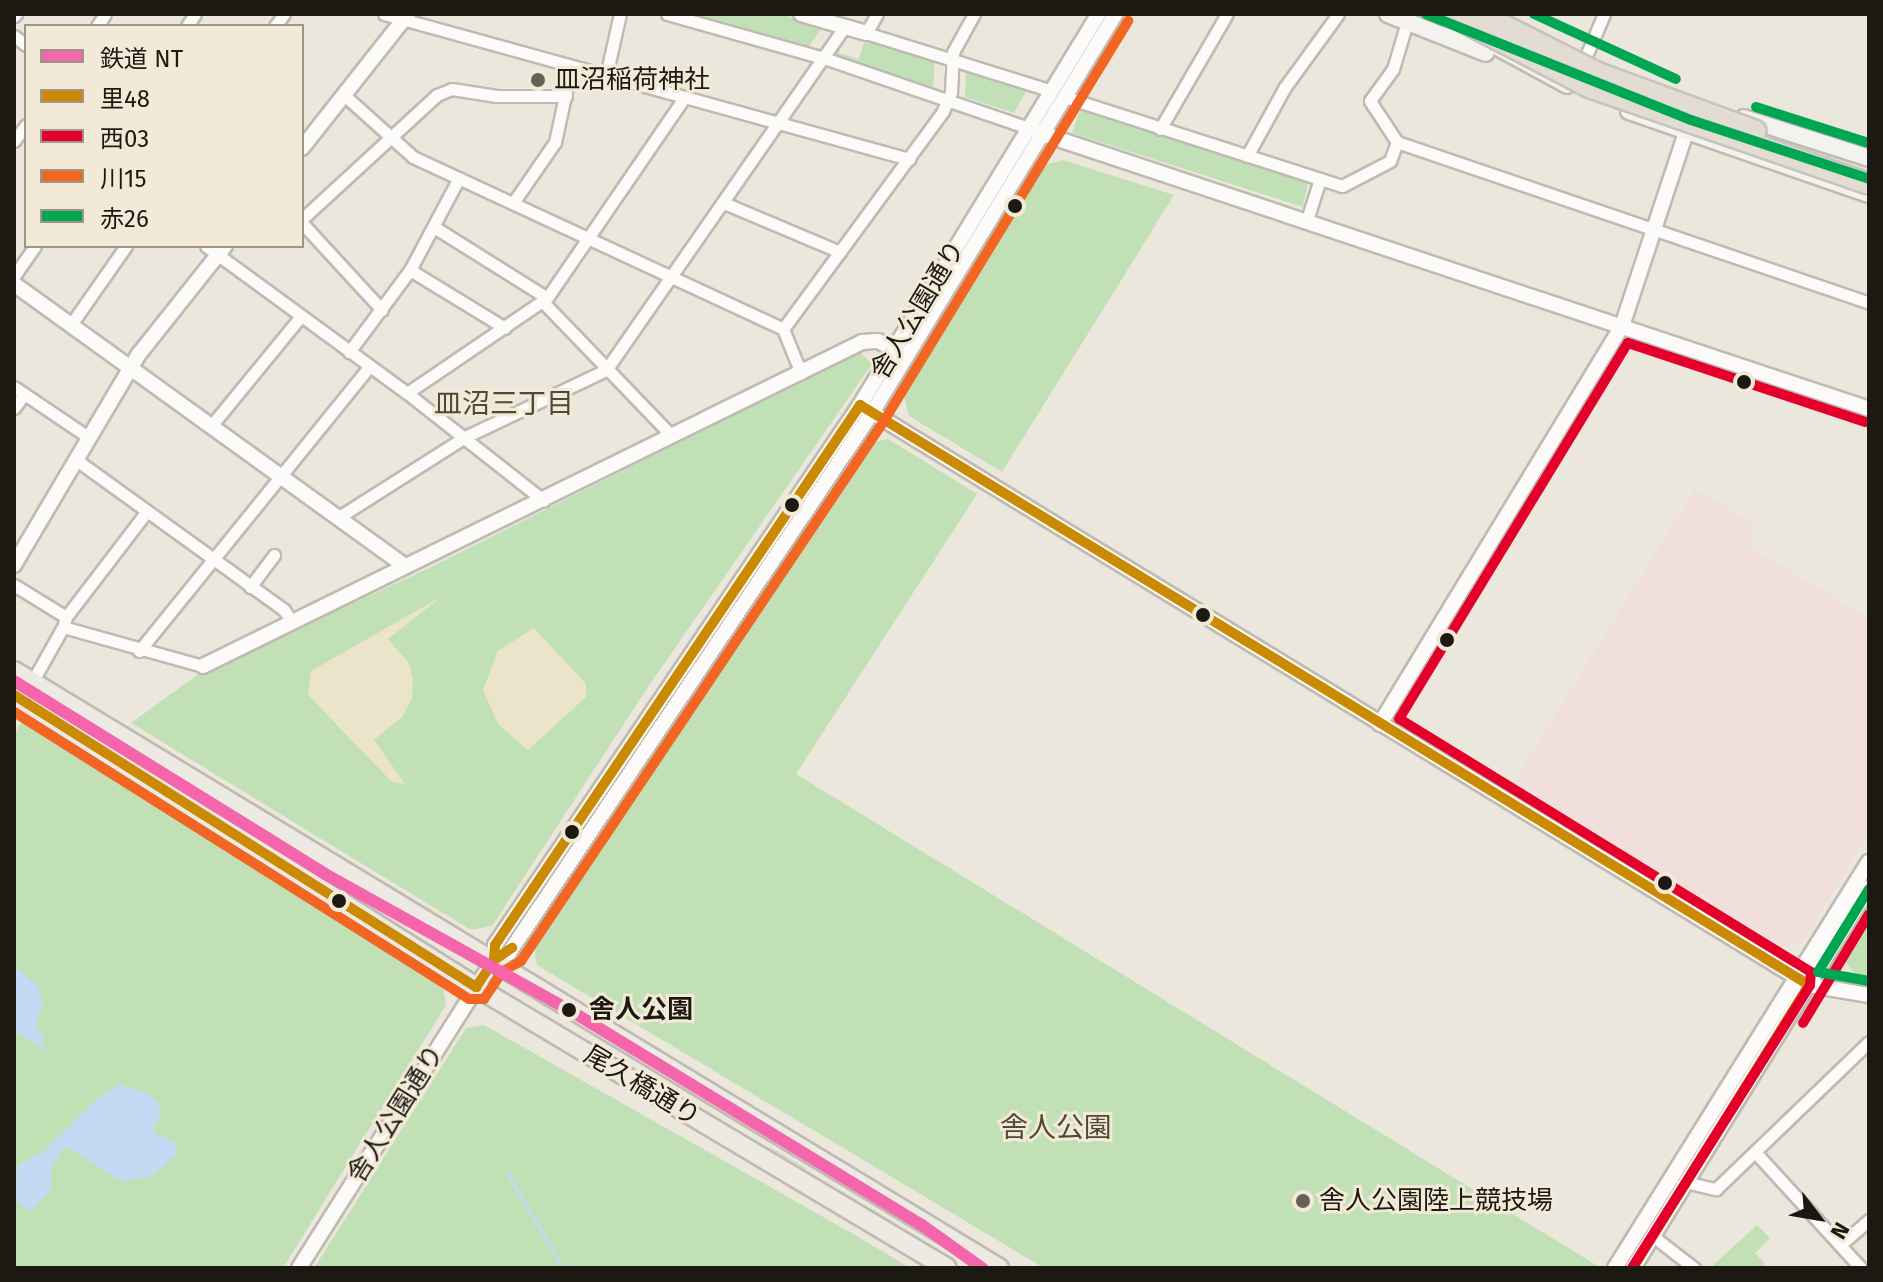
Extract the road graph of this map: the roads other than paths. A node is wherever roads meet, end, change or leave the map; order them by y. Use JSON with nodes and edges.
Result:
{"nodes":[{"id":1,"x":384,"y":14,"type":"edge"},
{"id":2,"x":620,"y":14,"type":"edge"},
{"id":3,"x":667,"y":14,"type":"edge"},
{"id":4,"x":801,"y":14,"type":"edge"},
{"id":5,"x":877,"y":14,"type":"edge"},
{"id":6,"x":974,"y":14,"type":"edge"},
{"id":7,"x":1099,"y":14,"type":"edge"},
{"id":8,"x":1116,"y":14,"type":"edge"},
{"id":9,"x":1227,"y":14,"type":"edge"},
{"id":10,"x":1338,"y":14,"type":"edge"},
{"id":11,"x":1388,"y":14,"type":"edge"},
{"id":12,"x":1437,"y":14,"type":"edge"},
{"id":13,"x":1449,"y":14,"type":"edge"},
{"id":14,"x":1481,"y":14,"type":"edge"},
{"id":15,"x":1500,"y":14,"type":"edge"},
{"id":16,"x":1604,"y":14,"type":"edge"},
{"id":17,"x":406,"y":17,"type":"edge"},
{"id":18,"x":1407,"y":22,"type":"junction"},
{"id":19,"x":845,"y":26,"type":"junction"},
{"id":20,"x":866,"y":33,"type":"junction"},
{"id":21,"x":1586,"y":56,"type":"junction"},
{"id":22,"x":824,"y":58,"type":"junction"},
{"id":23,"x":951,"y":59,"type":"junction"},
{"id":24,"x":571,"y":68,"type":"junction"},
{"id":25,"x":1532,"y":70,"type":"junction"},
{"id":26,"x":606,"y":76,"type":"junction"},
{"id":27,"x":1058,"y":94,"type":"junction"},
{"id":28,"x":344,"y":95,"type":"junction"},
{"id":29,"x":566,"y":96,"type":"junction"},
{"id":30,"x":949,"y":97,"type":"junction"},
{"id":31,"x":684,"y":98,"type":"junction"},
{"id":32,"x":1696,"y":102,"type":"junction"},
{"id":33,"x":778,"y":125,"type":"junction"},
{"id":34,"x":1160,"y":129,"type":"junction"},
{"id":35,"x":1036,"y":131,"type":"junction"},
{"id":36,"x":1686,"y":133,"type":"junction"},
{"id":37,"x":394,"y":139,"type":"junction"},
{"id":38,"x":1397,"y":142,"type":"junction"},
{"id":39,"x":304,"y":145,"type":"edge"},
{"id":40,"x":1247,"y":156,"type":"junction"},
{"id":41,"x":1869,"y":158,"type":"edge"},
{"id":42,"x":909,"y":159,"type":"junction"},
{"id":43,"x":1869,"y":170,"type":"edge"},
{"id":44,"x":459,"y":178,"type":"junction"},
{"id":45,"x":1320,"y":179,"type":"junction"},
{"id":46,"x":1869,"y":184,"type":"edge"},
{"id":47,"x":1869,"y":194,"type":"edge"},
{"id":48,"x":513,"y":203,"type":"junction"},
{"id":49,"x":724,"y":203,"type":"junction"},
{"id":50,"x":304,"y":219,"type":"edge"},
{"id":51,"x":1307,"y":220,"type":"junction"},
{"id":52,"x":304,"y":223,"type":"edge"},
{"id":53,"x":434,"y":227,"type":"junction"},
{"id":54,"x":1655,"y":230,"type":"junction"},
{"id":55,"x":588,"y":239,"type":"junction"},
{"id":56,"x":34,"y":248,"type":"edge"},
{"id":57,"x":125,"y":248,"type":"edge"},
{"id":58,"x":217,"y":249,"type":"edge"},
{"id":59,"x":840,"y":252,"type":"junction"},
{"id":60,"x":410,"y":270,"type":"junction"},
{"id":61,"x":14,"y":276,"type":"edge"},
{"id":62,"x":672,"y":277,"type":"junction"},
{"id":63,"x":14,"y":284,"type":"edge"},
{"id":64,"x":545,"y":299,"type":"junction"},
{"id":65,"x":1869,"y":303,"type":"edge"},
{"id":66,"x":382,"y":310,"type":"junction"},
{"id":67,"x":301,"y":316,"type":"junction"},
{"id":68,"x":72,"y":323,"type":"junction"},
{"id":69,"x":1622,"y":326,"type":"junction"},
{"id":70,"x":505,"y":328,"type":"junction"},
{"id":71,"x":783,"y":329,"type":"junction"},
{"id":72,"x":894,"y":350,"type":"junction"},
{"id":73,"x":349,"y":352,"type":"junction"},
{"id":74,"x":369,"y":367,"type":"junction"},
{"id":75,"x":130,"y":368,"type":"junction"},
{"id":76,"x":606,"y":370,"type":"junction"},
{"id":77,"x":801,"y":373,"type":"junction"},
{"id":78,"x":19,"y":390,"type":"edge"},
{"id":79,"x":407,"y":393,"type":"junction"},
{"id":80,"x":14,"y":408,"type":"edge"},
{"id":81,"x":866,"y":409,"type":"junction"},
{"id":82,"x":1869,"y":409,"type":"edge"},
{"id":83,"x":211,"y":426,"type":"junction"},
{"id":84,"x":672,"y":436,"type":"junction"},
{"id":85,"x":88,"y":437,"type":"junction"},
{"id":86,"x":465,"y":437,"type":"junction"},
{"id":87,"x":75,"y":459,"type":"junction"},
{"id":88,"x":279,"y":475,"type":"junction"},
{"id":89,"x":544,"y":501,"type":"junction"},
{"id":90,"x":147,"y":511,"type":"junction"},
{"id":91,"x":339,"y":517,"type":"junction"},
{"id":92,"x":274,"y":555,"type":"dead end"},
{"id":93,"x":211,"y":558,"type":"junction"},
{"id":94,"x":14,"y":565,"type":"edge"},
{"id":95,"x":405,"y":566,"type":"junction"},
{"id":96,"x":14,"y":585,"type":"edge"},
{"id":97,"x":250,"y":587,"type":"junction"},
{"id":98,"x":64,"y":622,"type":"junction"},
{"id":99,"x":292,"y":622,"type":"junction"},
{"id":100,"x":139,"y":651,"type":"junction"},
{"id":101,"x":203,"y":666,"type":"joint"},
{"id":102,"x":14,"y":671,"type":"edge"},
{"id":103,"x":33,"y":683,"type":"junction"},
{"id":104,"x":17,"y":703,"type":"edge"},
{"id":105,"x":1380,"y":724,"type":"junction"},
{"id":106,"x":1869,"y":862,"type":"edge"},
{"id":107,"x":1869,"y":887,"type":"edge"},
{"id":108,"x":494,"y":960,"type":"junction"},
{"id":109,"x":1804,"y":981,"type":"junction"},
{"id":110,"x":476,"y":987,"type":"junction"},
{"id":111,"x":1869,"y":995,"type":"edge"},
{"id":112,"x":1869,"y":1042,"type":"edge"},
{"id":113,"x":1755,"y":1152,"type":"junction"},
{"id":114,"x":1689,"y":1183,"type":"junction"},
{"id":115,"x":1869,"y":1220,"type":"edge"},
{"id":116,"x":1654,"y":1237,"type":"junction"},
{"id":117,"x":1840,"y":1245,"type":"junction"},
{"id":118,"x":299,"y":1268,"type":"edge"},
{"id":119,"x":947,"y":1268,"type":"edge"},
{"id":120,"x":999,"y":1268,"type":"edge"},
{"id":121,"x":1615,"y":1268,"type":"edge"},
{"id":122,"x":1633,"y":1268,"type":"edge"},
{"id":123,"x":1694,"y":1268,"type":"edge"},
{"id":124,"x":1861,"y":1268,"type":"edge"}],
"edges":[{"from":1,"to":17,"type":"street"},
{"from":2,"to":26,"type":"street"},
{"from":3,"to":22,"type":"street"},
{"from":4,"to":19,"type":"street"},
{"from":5,"to":20,"type":"street"},
{"from":6,"to":23,"type":"street"},
{"from":7,"to":27,"type":"street","name":"舎人公園通り"},
{"from":8,"to":27,"type":"street","name":"舎人公園通り"},
{"from":9,"to":34,"type":"street"},
{"from":10,"to":40,"type":"street"},
{"from":11,"to":18,"type":"main road"},
{"from":12,"to":25,"type":"main road"},
{"from":13,"to":46,"type":"highway","bridge":true},
{"from":14,"to":43,"type":"highway","bridge":true},
{"from":15,"to":21,"type":"main road"},
{"from":16,"to":21,"type":"street"},
{"from":17,"to":24,"type":"street"},
{"from":17,"to":28,"type":"street"},
{"from":18,"to":25,"type":"main road"},
{"from":18,"to":38,"type":"street"},
{"from":19,"to":20,"type":"street"},
{"from":19,"to":22,"type":"street"},
{"from":20,"to":23,"type":"street"},
{"from":21,"to":32,"type":"main road"},
{"from":22,"to":30,"type":"street"},
{"from":22,"to":33,"type":"street"},
{"from":23,"to":27,"type":"street"},
{"from":23,"to":30,"type":"street"},
{"from":24,"to":26,"type":"street"},
{"from":24,"to":29,"type":"street"},
{"from":25,"to":36,"type":"main road"},
{"from":26,"to":31,"type":"street"},
{"from":27,"to":34,"type":"street"},
{"from":27,"to":35,"type":"street","name":"舎人公園通り"},
{"from":28,"to":37,"type":"street"},
{"from":28,"to":39,"type":"street"},
{"from":29,"to":37,"type":"street"},
{"from":29,"to":48,"type":"street"},
{"from":30,"to":35,"type":"street"},
{"from":30,"to":42,"type":"street"},
{"from":31,"to":33,"type":"street"},
{"from":31,"to":55,"type":"street"},
{"from":32,"to":36,"type":"street"},
{"from":32,"to":41,"type":"main road"},
{"from":33,"to":42,"type":"street"},
{"from":33,"to":49,"type":"street"},
{"from":34,"to":40,"type":"street"},
{"from":35,"to":51,"type":"street"},
{"from":35,"to":72,"type":"street","name":"舎人公園通り"},
{"from":35,"to":81,"type":"street","name":"舎人公園通り"},
{"from":36,"to":47,"type":"main road"},
{"from":36,"to":54,"type":"street"},
{"from":37,"to":44,"type":"street"},
{"from":37,"to":50,"type":"street"},
{"from":38,"to":45,"type":"street"},
{"from":38,"to":54,"type":"street"},
{"from":40,"to":45,"type":"street"},
{"from":42,"to":59,"type":"street"},
{"from":44,"to":48,"type":"street"},
{"from":44,"to":53,"type":"street"},
{"from":45,"to":51,"type":"street"},
{"from":48,"to":55,"type":"street"},
{"from":49,"to":59,"type":"street"},
{"from":49,"to":62,"type":"street"},
{"from":51,"to":69,"type":"street"},
{"from":52,"to":66,"type":"street"},
{"from":53,"to":60,"type":"street"},
{"from":53,"to":64,"type":"street"},
{"from":54,"to":65,"type":"street"},
{"from":54,"to":69,"type":"street"},
{"from":55,"to":62,"type":"street"},
{"from":55,"to":64,"type":"street"},
{"from":56,"to":61,"type":"street"},
{"from":57,"to":68,"type":"street"},
{"from":58,"to":67,"type":"street"},
{"from":58,"to":75,"type":"street"},
{"from":59,"to":71,"type":"street"},
{"from":60,"to":66,"type":"street"},
{"from":60,"to":70,"type":"street"},
{"from":62,"to":71,"type":"street"},
{"from":62,"to":76,"type":"street"},
{"from":63,"to":68,"type":"street"},
{"from":64,"to":70,"type":"street"},
{"from":64,"to":76,"type":"street"},
{"from":66,"to":73,"type":"street"},
{"from":67,"to":73,"type":"street"},
{"from":67,"to":83,"type":"street"},
{"from":68,"to":75,"type":"street"},
{"from":69,"to":82,"type":"street"},
{"from":69,"to":105,"type":"street"},
{"from":70,"to":79,"type":"street"},
{"from":71,"to":77,"type":"street"},
{"from":72,"to":77,"type":"street"},
{"from":72,"to":81,"type":"street","name":"舎人公園通り"},
{"from":73,"to":74,"type":"street"},
{"from":74,"to":79,"type":"street"},
{"from":74,"to":88,"type":"street"},
{"from":75,"to":83,"type":"street"},
{"from":75,"to":85,"type":"street"},
{"from":76,"to":84,"type":"street"},
{"from":76,"to":86,"type":"street"},
{"from":77,"to":84,"type":"street"},
{"from":78,"to":80,"type":"street"},
{"from":78,"to":85,"type":"street"},
{"from":79,"to":86,"type":"street"},
{"from":81,"to":105,"type":"street"},
{"from":81,"to":108,"type":"street","name":"舎人公園通り"},
{"from":83,"to":88,"type":"street"},
{"from":84,"to":89,"type":"street"},
{"from":85,"to":87,"type":"street"},
{"from":86,"to":89,"type":"street"},
{"from":86,"to":91,"type":"street"},
{"from":87,"to":90,"type":"street"},
{"from":87,"to":94,"type":"street"},
{"from":88,"to":91,"type":"street"},
{"from":88,"to":93,"type":"street"},
{"from":89,"to":95,"type":"street"},
{"from":90,"to":93,"type":"street"},
{"from":90,"to":98,"type":"street"},
{"from":91,"to":95,"type":"street"},
{"from":92,"to":97,"type":"street"},
{"from":93,"to":97,"type":"street"},
{"from":93,"to":100,"type":"street"},
{"from":95,"to":99,"type":"street"},
{"from":96,"to":98,"type":"street"},
{"from":97,"to":99,"type":"street"},
{"from":98,"to":100,"type":"street"},
{"from":98,"to":103,"type":"street"},
{"from":99,"to":101,"type":"street"},
{"from":100,"to":101,"type":"street"},
{"from":102,"to":103,"type":"main road","name":"尾久橋通り"},
{"from":103,"to":104,"type":"street"},
{"from":103,"to":108,"type":"main road","name":"尾久橋通り"},
{"from":104,"to":110,"type":"main road","name":"尾久橋通り"},
{"from":105,"to":109,"type":"street"},
{"from":106,"to":109,"type":"street"},
{"from":107,"to":109,"type":"street"},
{"from":108,"to":110,"type":"street","name":"舎人公園通り"},
{"from":108,"to":120,"type":"main road","name":"尾久橋通り"},
{"from":109,"to":111,"type":"street"},
{"from":109,"to":114,"type":"street"},
{"from":109,"to":121,"type":"street"},
{"from":110,"to":118,"type":"street","name":"舎人公園通り"},
{"from":110,"to":119,"type":"main road","name":"尾久橋通り"},
{"from":112,"to":113,"type":"street"},
{"from":113,"to":114,"type":"street"},
{"from":113,"to":117,"type":"street"},
{"from":114,"to":116,"type":"street"},
{"from":115,"to":117,"type":"street"},
{"from":116,"to":122,"type":"street"},
{"from":116,"to":123,"type":"street"},
{"from":117,"to":124,"type":"street"}]}
